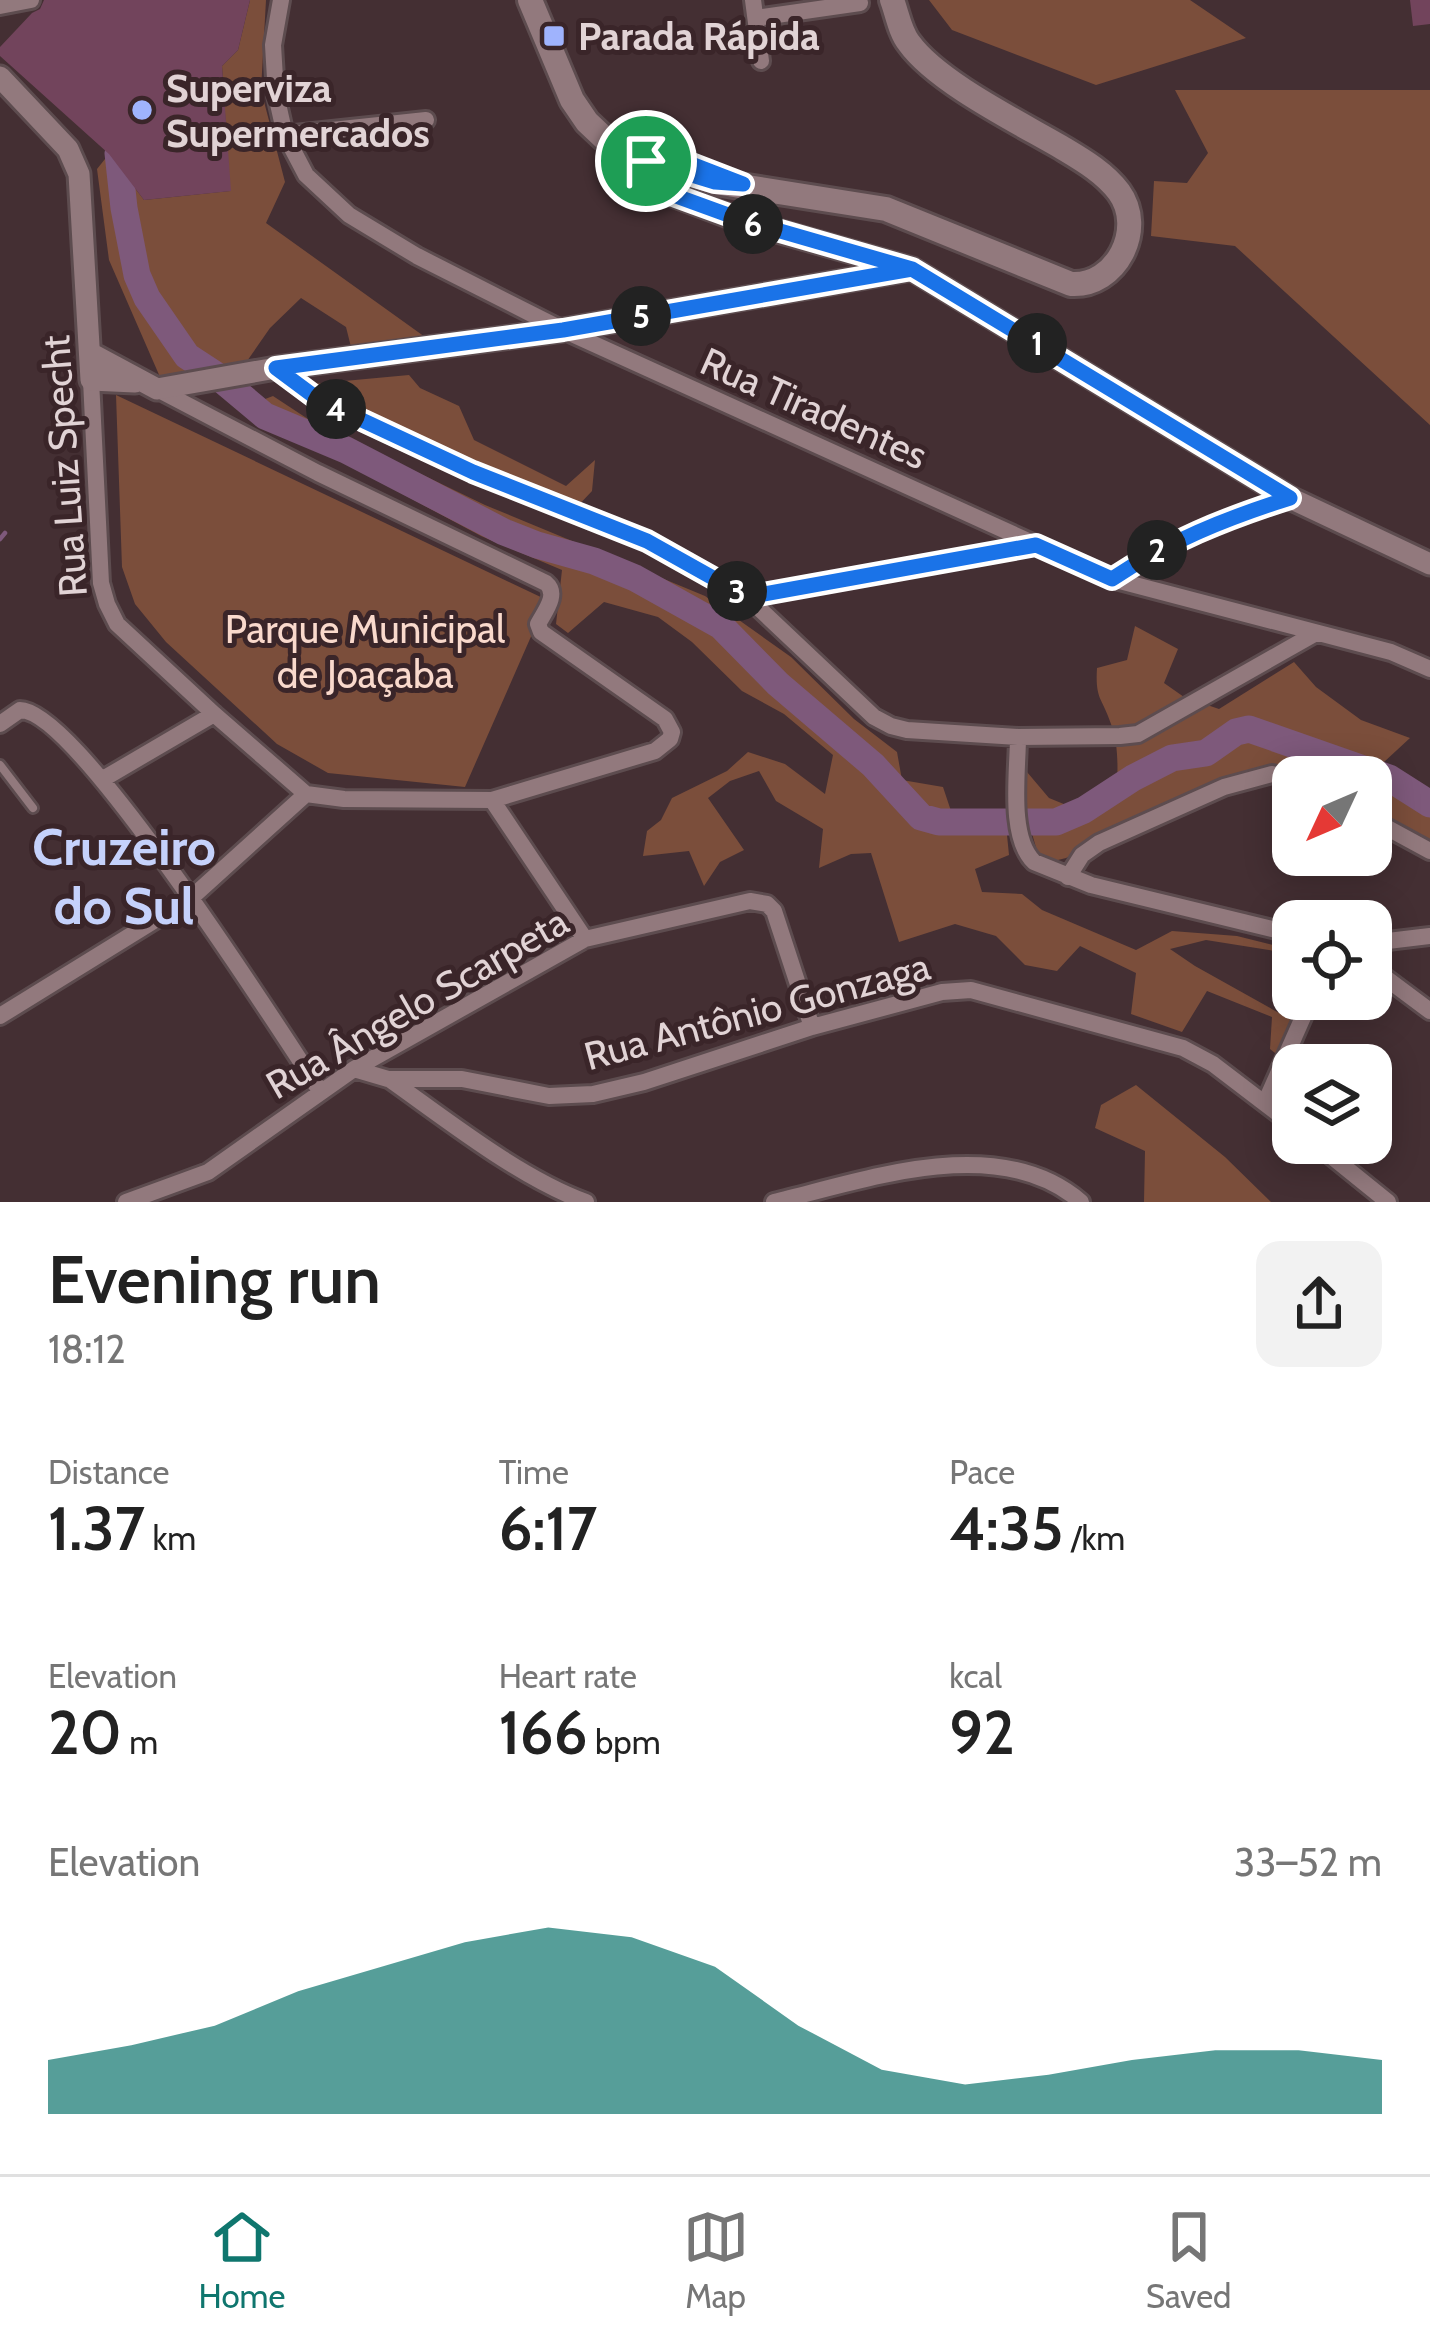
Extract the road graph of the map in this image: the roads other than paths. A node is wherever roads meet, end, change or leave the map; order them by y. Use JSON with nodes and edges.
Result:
{"nodes":[{"id":1,"x":32,"y":0,"type":"edge"},
{"id":2,"x":281,"y":0,"type":"edge"},
{"id":3,"x":530,"y":0,"type":"edge"},
{"id":4,"x":892,"y":0,"type":"edge"},
{"id":5,"x":860,"y":3,"type":"edge"},
{"id":6,"x":0,"y":6,"type":"edge"},
{"id":7,"x":754,"y":9,"type":"edge"},
{"id":8,"x":761,"y":61,"type":"dead end"},
{"id":9,"x":0,"y":77,"type":"edge"},
{"id":10,"x":426,"y":120,"type":"dead end"},
{"id":11,"x":285,"y":135,"type":"junction"},
{"id":12,"x":639,"y":153,"type":"junction"},
{"id":13,"x":912,"y":269,"type":"junction"},
{"id":14,"x":563,"y":330,"type":"junction"},
{"id":15,"x":90,"y":353,"type":"junction"},
{"id":16,"x":276,"y":368,"type":"junction"},
{"id":17,"x":91,"y":380,"type":"junction"},
{"id":18,"x":150,"y":386,"type":"junction"},
{"id":19,"x":1290,"y":498,"type":"junction"},
{"id":20,"x":1036,"y":545,"type":"junction"},
{"id":21,"x":1430,"y":564,"type":"edge"},
{"id":22,"x":1112,"y":579,"type":"junction"},
{"id":23,"x":747,"y":597,"type":"junction"},
{"id":24,"x":1316,"y":633,"type":"junction"},
{"id":25,"x":1430,"y":669,"type":"edge"},
{"id":26,"x":214,"y":714,"type":"junction"},
{"id":27,"x":0,"y":724,"type":"edge"},
{"id":28,"x":1018,"y":736,"type":"junction"},
{"id":29,"x":0,"y":765,"type":"edge"},
{"id":30,"x":1272,"y":774,"type":"edge"},
{"id":31,"x":104,"y":779,"type":"junction"},
{"id":32,"x":306,"y":794,"type":"junction"},
{"id":33,"x":492,"y":800,"type":"junction"},
{"id":34,"x":33,"y":808,"type":"dead end"},
{"id":35,"x":1392,"y":830,"type":"edge"},
{"id":36,"x":1430,"y":851,"type":"edge"},
{"id":37,"x":1068,"y":877,"type":"junction"},
{"id":38,"x":191,"y":898,"type":"junction"},
{"id":39,"x":1272,"y":929,"type":"edge"},
{"id":40,"x":1430,"y":936,"type":"edge"},
{"id":41,"x":585,"y":939,"type":"junction"},
{"id":42,"x":1392,"y":941,"type":"edge"},
{"id":43,"x":1392,"y":983,"type":"edge"},
{"id":44,"x":1430,"y":1011,"type":"edge"},
{"id":45,"x":0,"y":1016,"type":"edge"},
{"id":46,"x":1302,"y":1020,"type":"edge"},
{"id":47,"x":812,"y":1027,"type":"junction"},
{"id":48,"x":353,"y":1069,"type":"junction"},
{"id":49,"x":388,"y":1078,"type":"junction"},
{"id":50,"x":320,"y":1091,"type":"junction"},
{"id":51,"x":1265,"y":1103,"type":"junction"},
{"id":52,"x":1272,"y":1108,"type":"edge"},
{"id":53,"x":1341,"y":1164,"type":"edge"},
{"id":54,"x":126,"y":1202,"type":"edge"},
{"id":55,"x":586,"y":1202,"type":"edge"},
{"id":56,"x":774,"y":1202,"type":"edge"},
{"id":57,"x":1081,"y":1202,"type":"edge"},
{"id":58,"x":1388,"y":1202,"type":"edge"}],
"edges":[{"from":1,"to":6,"type":"street"},
{"from":2,"to":11,"type":"street","name":"Rua Tiradentes"},
{"from":3,"to":12,"type":"main road"},
{"from":4,"to":12,"type":"main road"},
{"from":5,"to":7,"type":"street"},
{"from":7,"to":8,"type":"street"},
{"from":9,"to":15,"type":"street","name":"Rua Luiz Specht"},
{"from":10,"to":11,"type":"street"},
{"from":11,"to":14,"type":"street","name":"Rua Tiradentes"},
{"from":12,"to":13,"type":"street"},
{"from":13,"to":14,"type":"street"},
{"from":13,"to":19,"type":"street"},
{"from":14,"to":16,"type":"street"},
{"from":14,"to":20,"type":"street","name":"Rua Tiradentes"},
{"from":15,"to":17,"type":"street","name":"Rua Luiz Specht"},
{"from":15,"to":18,"type":"street"},
{"from":16,"to":18,"type":"street"},
{"from":16,"to":23,"type":"street"},
{"from":17,"to":18,"type":"street"},
{"from":17,"to":26,"type":"street","name":"Rua Luiz Specht"},
{"from":18,"to":33,"type":"street"},
{"from":19,"to":21,"type":"street"},
{"from":19,"to":22,"type":"street"},
{"from":20,"to":22,"type":"street","name":"Rua Tiradentes"},
{"from":20,"to":23,"type":"street"},
{"from":22,"to":24,"type":"street","name":"Rua Tiradentes"},
{"from":23,"to":28,"type":"street"},
{"from":24,"to":25,"type":"street","name":"Rua Tiradentes"},
{"from":24,"to":28,"type":"street"},
{"from":26,"to":31,"type":"street"},
{"from":26,"to":32,"type":"street","name":"Rua Luiz Specht"},
{"from":27,"to":31,"type":"street"},
{"from":28,"to":37,"type":"street"},
{"from":29,"to":34,"type":"lane"},
{"from":30,"to":37,"type":"street"},
{"from":31,"to":38,"type":"street"},
{"from":32,"to":33,"type":"street"},
{"from":32,"to":38,"type":"street"},
{"from":33,"to":41,"type":"street"},
{"from":35,"to":36,"type":"street"},
{"from":37,"to":39,"type":"street"},
{"from":38,"to":45,"type":"street"},
{"from":38,"to":50,"type":"street"},
{"from":40,"to":42,"type":"street"},
{"from":41,"to":47,"type":"street","name":"Rua Ângelo Scarpeta"},
{"from":41,"to":48,"type":"street","name":"Rua Ângelo Scarpeta"},
{"from":43,"to":44,"type":"street"},
{"from":46,"to":51,"type":"street"},
{"from":47,"to":49,"type":"street","name":"Rua Antônio Gonzaga"},
{"from":47,"to":51,"type":"street","name":"Rua Antônio Gonzaga"},
{"from":48,"to":49,"type":"street","name":"Rua Antônio Gonzaga"},
{"from":48,"to":50,"type":"street","name":"Rua Ângelo Scarpeta"},
{"from":49,"to":55,"type":"street"},
{"from":50,"to":54,"type":"street","name":"Rua Ângelo Scarpeta"},
{"from":51,"to":52,"type":"street","name":"Rua Antônio Gonzaga"},
{"from":53,"to":58,"type":"street"},
{"from":56,"to":57,"type":"street"}]}
